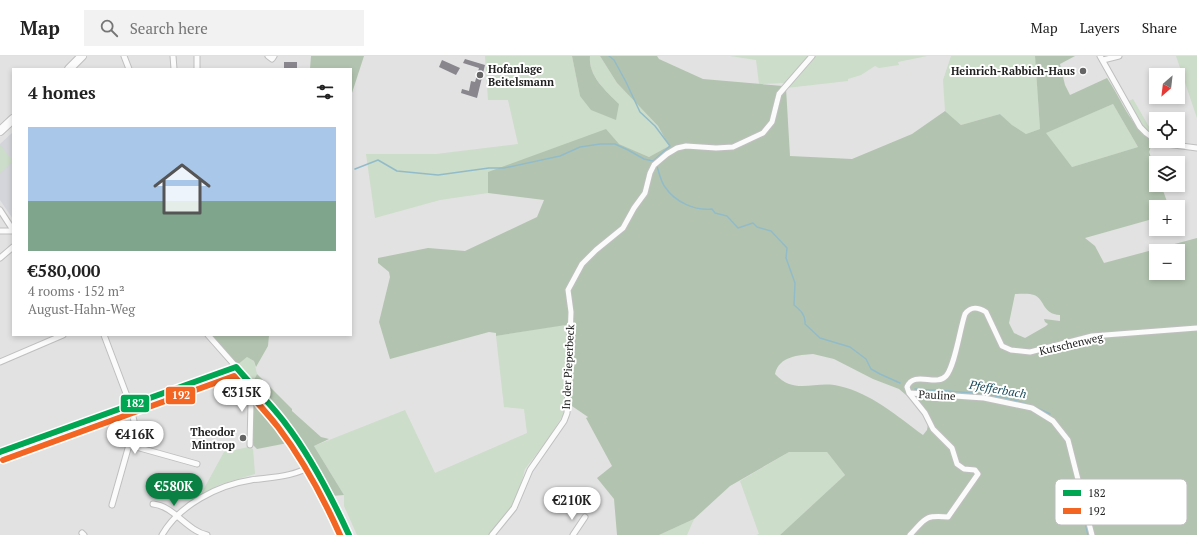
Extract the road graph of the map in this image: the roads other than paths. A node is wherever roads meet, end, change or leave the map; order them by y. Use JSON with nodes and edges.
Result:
{"nodes":[{"id":1,"x":82,"y":56,"type":"edge"},
{"id":2,"x":124,"y":56,"type":"edge"},
{"id":3,"x":174,"y":56,"type":"edge"},
{"id":4,"x":197,"y":56,"type":"edge"},
{"id":5,"x":268,"y":56,"type":"edge"},
{"id":6,"x":274,"y":56,"type":"edge"},
{"id":7,"x":812,"y":56,"type":"edge"},
{"id":8,"x":1119,"y":56,"type":"edge"},
{"id":9,"x":1101,"y":58,"type":"edge"},
{"id":10,"x":69,"y":68,"type":"edge"},
{"id":11,"x":127,"y":68,"type":"edge"},
{"id":12,"x":174,"y":68,"type":"edge"},
{"id":13,"x":197,"y":68,"type":"edge"},
{"id":14,"x":12,"y":120,"type":"edge"},
{"id":15,"x":0,"y":131,"type":"edge"},
{"id":16,"x":1149,"y":135,"type":"edge"},
{"id":17,"x":1185,"y":146,"type":"edge"},
{"id":18,"x":1197,"y":148,"type":"edge"},
{"id":19,"x":0,"y":210,"type":"edge"},
{"id":20,"x":12,"y":229,"type":"edge"},
{"id":21,"x":0,"y":231,"type":"edge"},
{"id":22,"x":12,"y":231,"type":"edge"},
{"id":23,"x":12,"y":248,"type":"edge"},
{"id":24,"x":0,"y":258,"type":"edge"},
{"id":25,"x":1197,"y":328,"type":"edge"},
{"id":26,"x":61,"y":336,"type":"edge"},
{"id":27,"x":104,"y":336,"type":"edge"},
{"id":28,"x":209,"y":336,"type":"edge"},
{"id":29,"x":0,"y":362,"type":"edge"},
{"id":30,"x":236,"y":367,"type":"junction"},
{"id":31,"x":258,"y":393,"type":"junction"},
{"id":32,"x":909,"y":393,"type":"junction"},
{"id":33,"x":130,"y":404,"type":"junction"},
{"id":34,"x":129,"y":445,"type":"junction"},
{"id":35,"x":250,"y":445,"type":"dead end"},
{"id":36,"x":0,"y":452,"type":"edge"},
{"id":37,"x":197,"y":464,"type":"dead end"},
{"id":38,"x":312,"y":465,"type":"junction"},
{"id":39,"x":1078,"y":479,"type":"edge"},
{"id":40,"x":153,"y":504,"type":"dead end"},
{"id":41,"x":112,"y":505,"type":"dead end"},
{"id":42,"x":177,"y":516,"type":"junction"},
{"id":43,"x":585,"y":517,"type":"dead end"},
{"id":44,"x":1089,"y":525,"type":"edge"},
{"id":45,"x":162,"y":535,"type":"edge"},
{"id":46,"x":207,"y":535,"type":"edge"},
{"id":47,"x":349,"y":535,"type":"edge"},
{"id":48,"x":492,"y":535,"type":"edge"},
{"id":49,"x":572,"y":535,"type":"edge"},
{"id":50,"x":910,"y":535,"type":"edge"},
{"id":51,"x":1092,"y":535,"type":"edge"}],
"edges":[{"from":1,"to":10,"type":"main road"},
{"from":2,"to":11,"type":"street"},
{"from":3,"to":12,"type":"street"},
{"from":4,"to":13,"type":"street"},
{"from":5,"to":6,"type":"street"},
{"from":7,"to":48,"type":"street","name":"In der Pieperbeck"},
{"from":8,"to":9,"type":"street"},
{"from":9,"to":16,"type":"street"},
{"from":14,"to":15,"type":"main road"},
{"from":17,"to":18,"type":"street"},
{"from":19,"to":20,"type":"street"},
{"from":21,"to":22,"type":"street"},
{"from":23,"to":24,"type":"street"},
{"from":25,"to":32,"type":"street","name":"Kutschenweg"},
{"from":26,"to":29,"type":"street"},
{"from":27,"to":33,"type":"street"},
{"from":28,"to":30,"type":"street"},
{"from":30,"to":31,"type":"street"},
{"from":30,"to":33,"type":"street"},
{"from":31,"to":35,"type":"street"},
{"from":31,"to":38,"type":"street"},
{"from":32,"to":39,"type":"street","name":"Pauline"},
{"from":32,"to":50,"type":"street"},
{"from":33,"to":34,"type":"street"},
{"from":33,"to":36,"type":"street"},
{"from":34,"to":37,"type":"street"},
{"from":34,"to":41,"type":"street"},
{"from":38,"to":42,"type":"street"},
{"from":38,"to":47,"type":"street"},
{"from":40,"to":42,"type":"street"},
{"from":42,"to":45,"type":"street"},
{"from":42,"to":46,"type":"street"},
{"from":43,"to":49,"type":"street"},
{"from":44,"to":51,"type":"street","name":"Pauline"}]}
